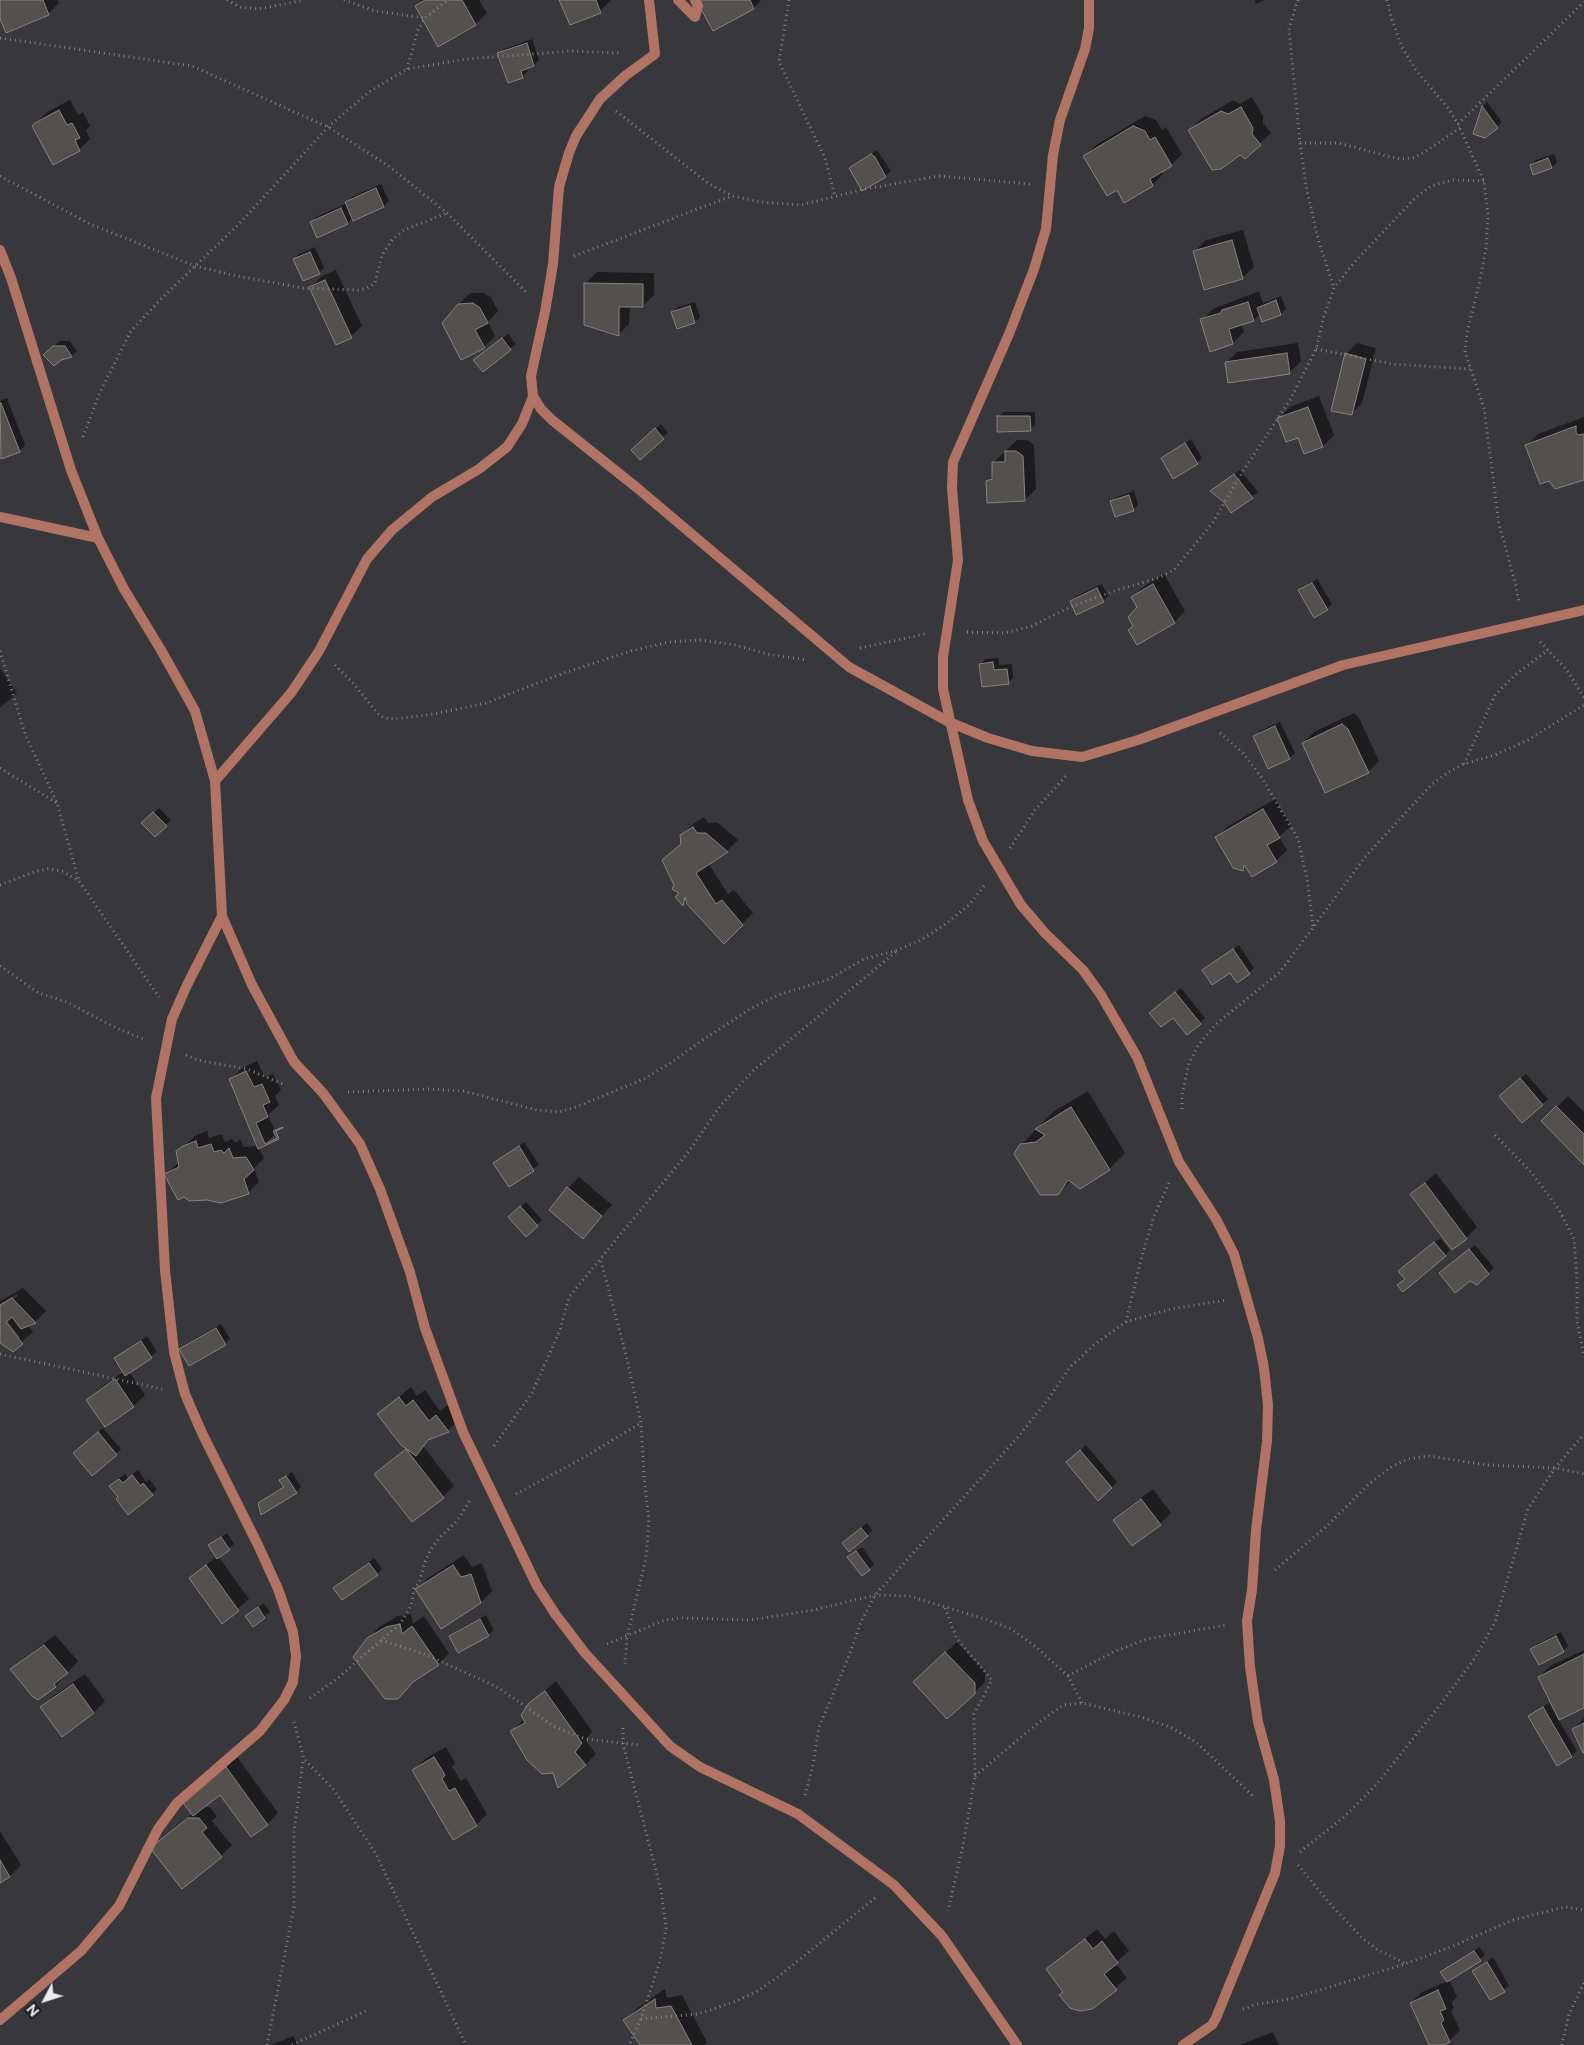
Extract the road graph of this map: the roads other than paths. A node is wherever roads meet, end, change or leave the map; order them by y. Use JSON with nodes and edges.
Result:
{"nodes":[{"id":1,"x":649,"y":0,"type":"edge"},
{"id":2,"x":678,"y":0,"type":"edge"},
{"id":3,"x":696,"y":0,"type":"edge"},
{"id":4,"x":1089,"y":0,"type":"edge"},
{"id":5,"x":0,"y":250,"type":"edge"},
{"id":6,"x":533,"y":396,"type":"junction"},
{"id":7,"x":0,"y":518,"type":"edge"},
{"id":8,"x":98,"y":538,"type":"junction"},
{"id":9,"x":1584,"y":610,"type":"edge"},
{"id":10,"x":949,"y":722,"type":"junction"},
{"id":11,"x":215,"y":781,"type":"junction"},
{"id":12,"x":222,"y":916,"type":"junction"},
{"id":13,"x":0,"y":2020,"type":"edge"},
{"id":14,"x":1017,"y":2045,"type":"edge"},
{"id":15,"x":1184,"y":2045,"type":"edge"}],
"edges":[{"from":1,"to":6,"type":"street"},
{"from":2,"to":3,"type":"street"},
{"from":4,"to":10,"type":"street"},
{"from":5,"to":8,"type":"street"},
{"from":6,"to":10,"type":"street"},
{"from":6,"to":11,"type":"street"},
{"from":7,"to":8,"type":"street"},
{"from":8,"to":11,"type":"street"},
{"from":9,"to":10,"type":"street"},
{"from":10,"to":15,"type":"street"},
{"from":11,"to":12,"type":"street"},
{"from":12,"to":13,"type":"street"},
{"from":12,"to":14,"type":"street"}]}
